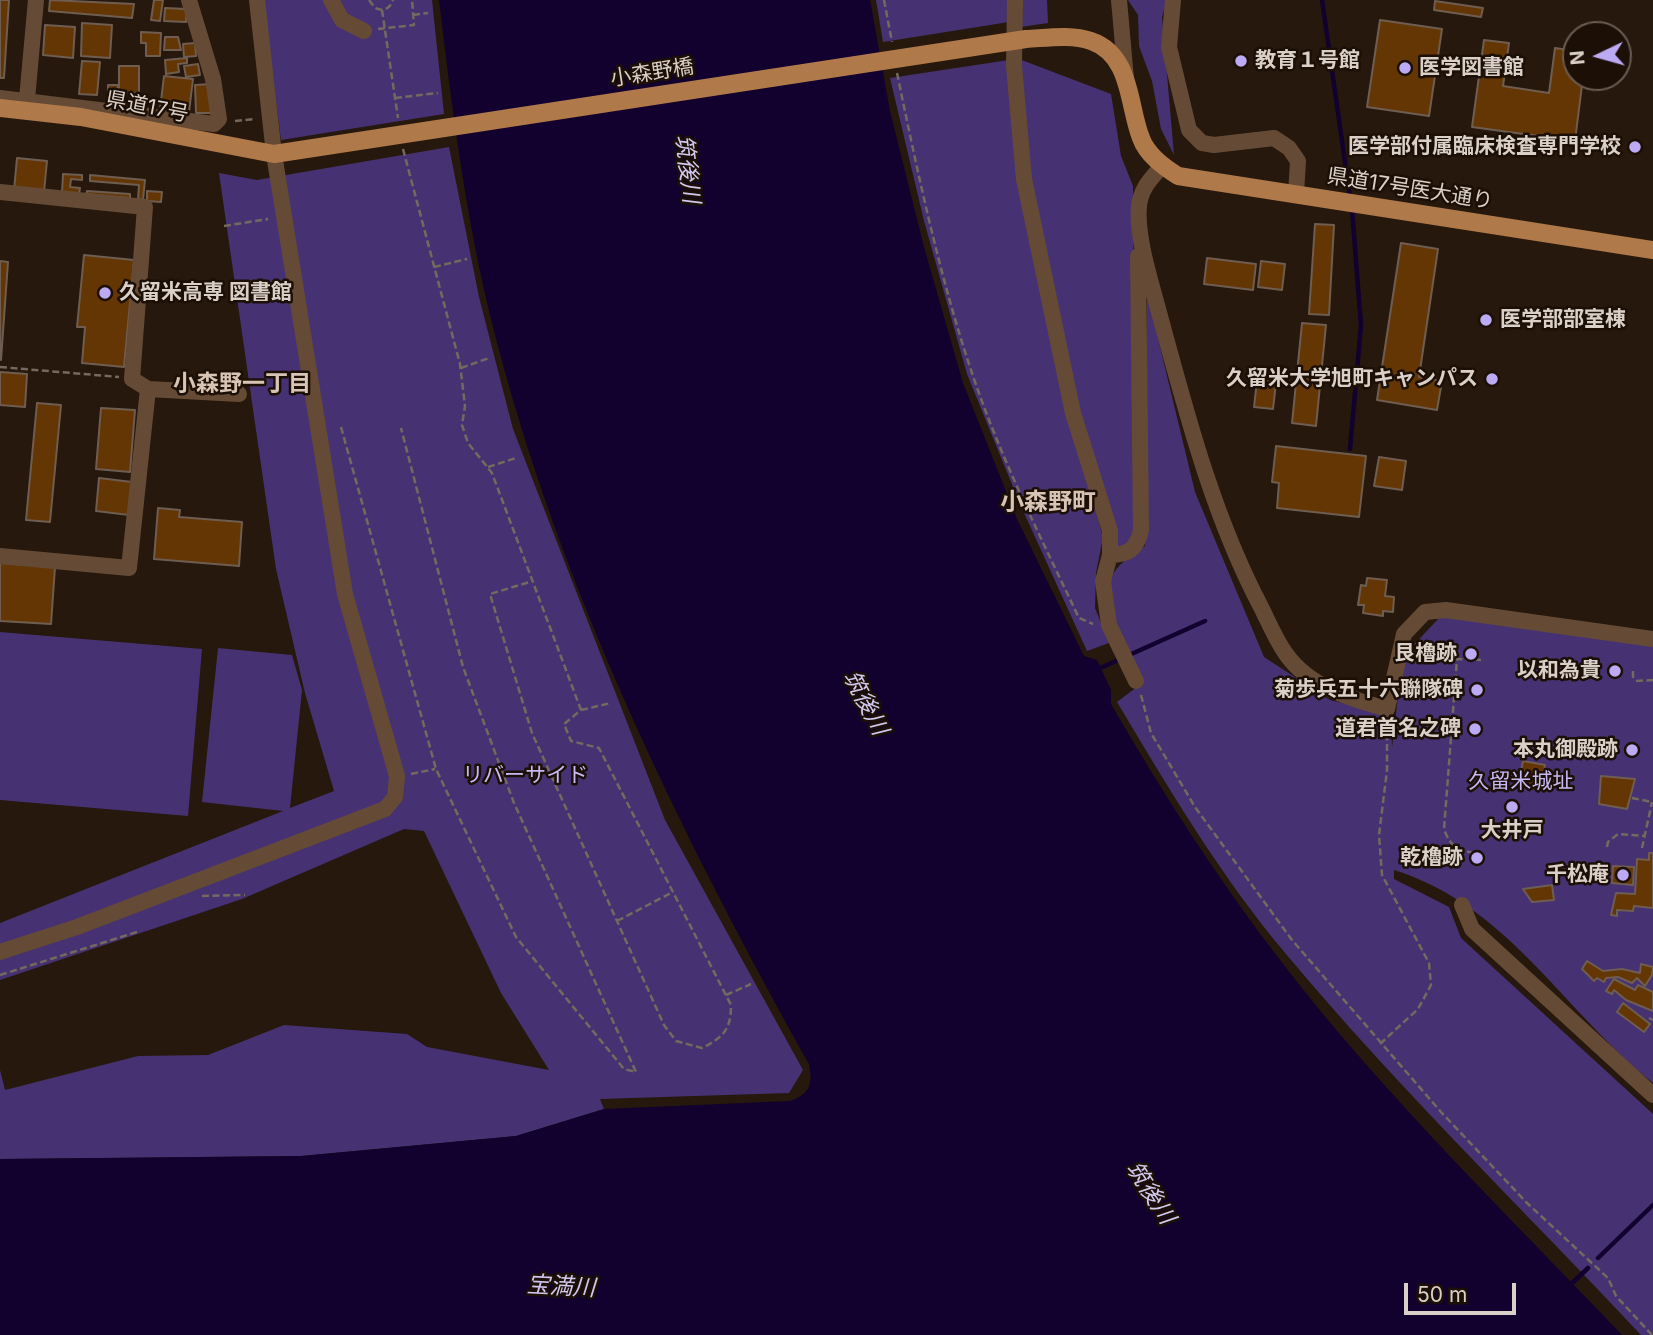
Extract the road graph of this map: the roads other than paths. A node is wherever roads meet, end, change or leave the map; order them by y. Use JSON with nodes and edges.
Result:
{"nodes":[{"id":1,"x":36,"y":0,"type":"edge"},
{"id":2,"x":189,"y":0,"type":"edge"},
{"id":3,"x":257,"y":0,"type":"edge"},
{"id":4,"x":331,"y":0,"type":"edge"},
{"id":5,"x":1015,"y":0,"type":"edge"},
{"id":6,"x":1119,"y":0,"type":"edge"},
{"id":7,"x":1173,"y":0,"type":"edge"},
{"id":8,"x":364,"y":31,"type":"road end"},
{"id":9,"x":1126,"y":79,"type":"junction"},
{"id":10,"x":0,"y":98,"type":"edge"},
{"id":11,"x":27,"y":99,"type":"junction"},
{"id":12,"x":0,"y":108,"type":"edge"},
{"id":13,"x":279,"y":153,"type":"junction"},
{"id":14,"x":1162,"y":166,"type":"junction"},
{"id":15,"x":0,"y":192,"type":"edge"},
{"id":16,"x":1296,"y":194,"type":"junction"},
{"id":17,"x":1141,"y":232,"type":"junction"},
{"id":18,"x":1653,"y":250,"type":"edge"},
{"id":19,"x":148,"y":389,"type":"junction"},
{"id":20,"x":239,"y":394,"type":"dead end"},
{"id":21,"x":1110,"y":555,"type":"junction"},
{"id":22,"x":0,"y":556,"type":"edge"},
{"id":23,"x":1653,"y":639,"type":"edge"},
{"id":24,"x":1136,"y":681,"type":"road end"},
{"id":25,"x":1462,"y":905,"type":"dead end"},
{"id":26,"x":0,"y":952,"type":"edge"},
{"id":27,"x":1653,"y":1095,"type":"edge"}],
"edges":[{"from":1,"to":11,"type":"street"},
{"from":2,"to":11,"type":"street"},
{"from":3,"to":13,"type":"street"},
{"from":4,"to":8,"type":"street"},
{"from":5,"to":21,"type":"street"},
{"from":6,"to":9,"type":"street"},
{"from":7,"to":16,"type":"street"},
{"from":9,"to":13,"type":"main road","name":"小森野橋"},
{"from":9,"to":14,"type":"main road"},
{"from":10,"to":11,"type":"street"},
{"from":12,"to":13,"type":"main road","name":"県道17号"},
{"from":13,"to":26,"type":"street"},
{"from":14,"to":16,"type":"main road","name":"県道17号医大通り"},
{"from":14,"to":17,"type":"street"},
{"from":15,"to":19,"type":"street"},
{"from":16,"to":18,"type":"main road","name":"県道17号医大通り"},
{"from":17,"to":21,"type":"street"},
{"from":17,"to":23,"type":"street"},
{"from":19,"to":20,"type":"street"},
{"from":19,"to":22,"type":"street"},
{"from":21,"to":24,"type":"street"},
{"from":25,"to":27,"type":"street"}]}
